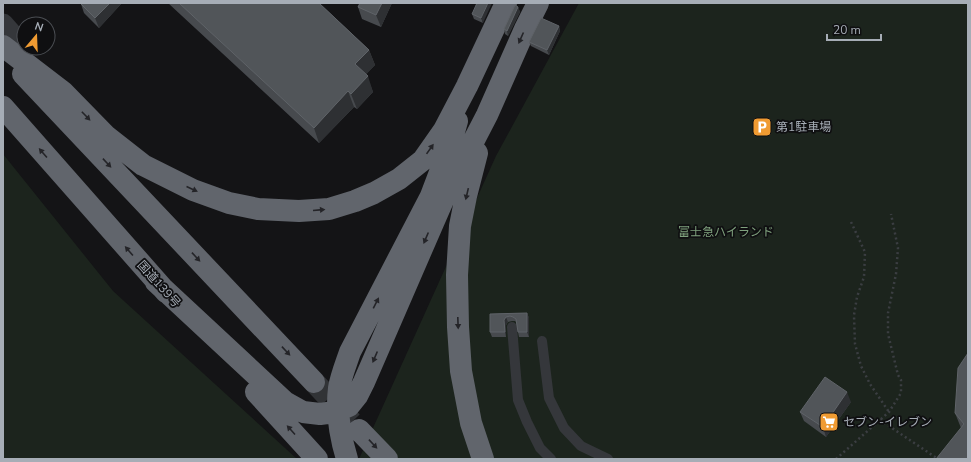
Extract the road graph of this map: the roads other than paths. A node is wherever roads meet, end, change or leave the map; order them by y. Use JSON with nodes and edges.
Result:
{"nodes":[{"id":1,"x":506,"y":3,"type":"edge"},
{"id":2,"x":538,"y":3,"type":"edge"},
{"id":3,"x":3,"y":24,"type":"edge"},
{"id":4,"x":16,"y":39,"type":"edge"},
{"id":5,"x":3,"y":46,"type":"edge"},
{"id":6,"x":3,"y":53,"type":"edge"},
{"id":7,"x":31,"y":56,"type":"edge"},
{"id":8,"x":467,"y":86,"type":"junction"},
{"id":9,"x":63,"y":92,"type":"junction"},
{"id":10,"x":3,"y":107,"type":"edge"},
{"id":11,"x":487,"y":115,"type":"junction"},
{"id":12,"x":156,"y":282,"type":"junction"},
{"id":13,"x":512,"y":327,"type":"dead end"},
{"id":14,"x":542,"y":341,"type":"dead end"},
{"id":15,"x":314,"y":382,"type":"tunnel mouth"},
{"id":16,"x":339,"y":410,"type":"junction"},
{"id":17,"x":359,"y":430,"type":"tunnel mouth"},
{"id":18,"x":317,"y":459,"type":"edge"},
{"id":19,"x":347,"y":459,"type":"edge"},
{"id":20,"x":387,"y":459,"type":"edge"},
{"id":21,"x":483,"y":459,"type":"edge"},
{"id":22,"x":551,"y":459,"type":"edge"},
{"id":23,"x":608,"y":459,"type":"edge"}],
"edges":[{"from":1,"to":8,"type":"highway"},
{"from":2,"to":11,"type":"highway","one_way":true},
{"from":3,"to":4,"type":"street"},
{"from":5,"to":9,"type":"highway"},
{"from":6,"to":15,"type":"highway","one_way":true},
{"from":7,"to":9,"type":"street"},
{"from":9,"to":8,"type":"highway","one_way":true},
{"from":16,"to":8,"type":"highway","one_way":true},
{"from":12,"to":10,"type":"highway","name":"国道139号","one_way":true},
{"from":11,"to":16,"type":"highway","one_way":true},
{"from":11,"to":21,"type":"highway","one_way":true},
{"from":12,"to":16,"type":"highway"},
{"from":18,"to":12,"type":"highway","name":"国道139号","one_way":true},
{"from":13,"to":22,"type":"lane"},
{"from":14,"to":23,"type":"lane"},
{"from":16,"to":19,"type":"highway"},
{"from":17,"to":20,"type":"highway","one_way":true}]}
